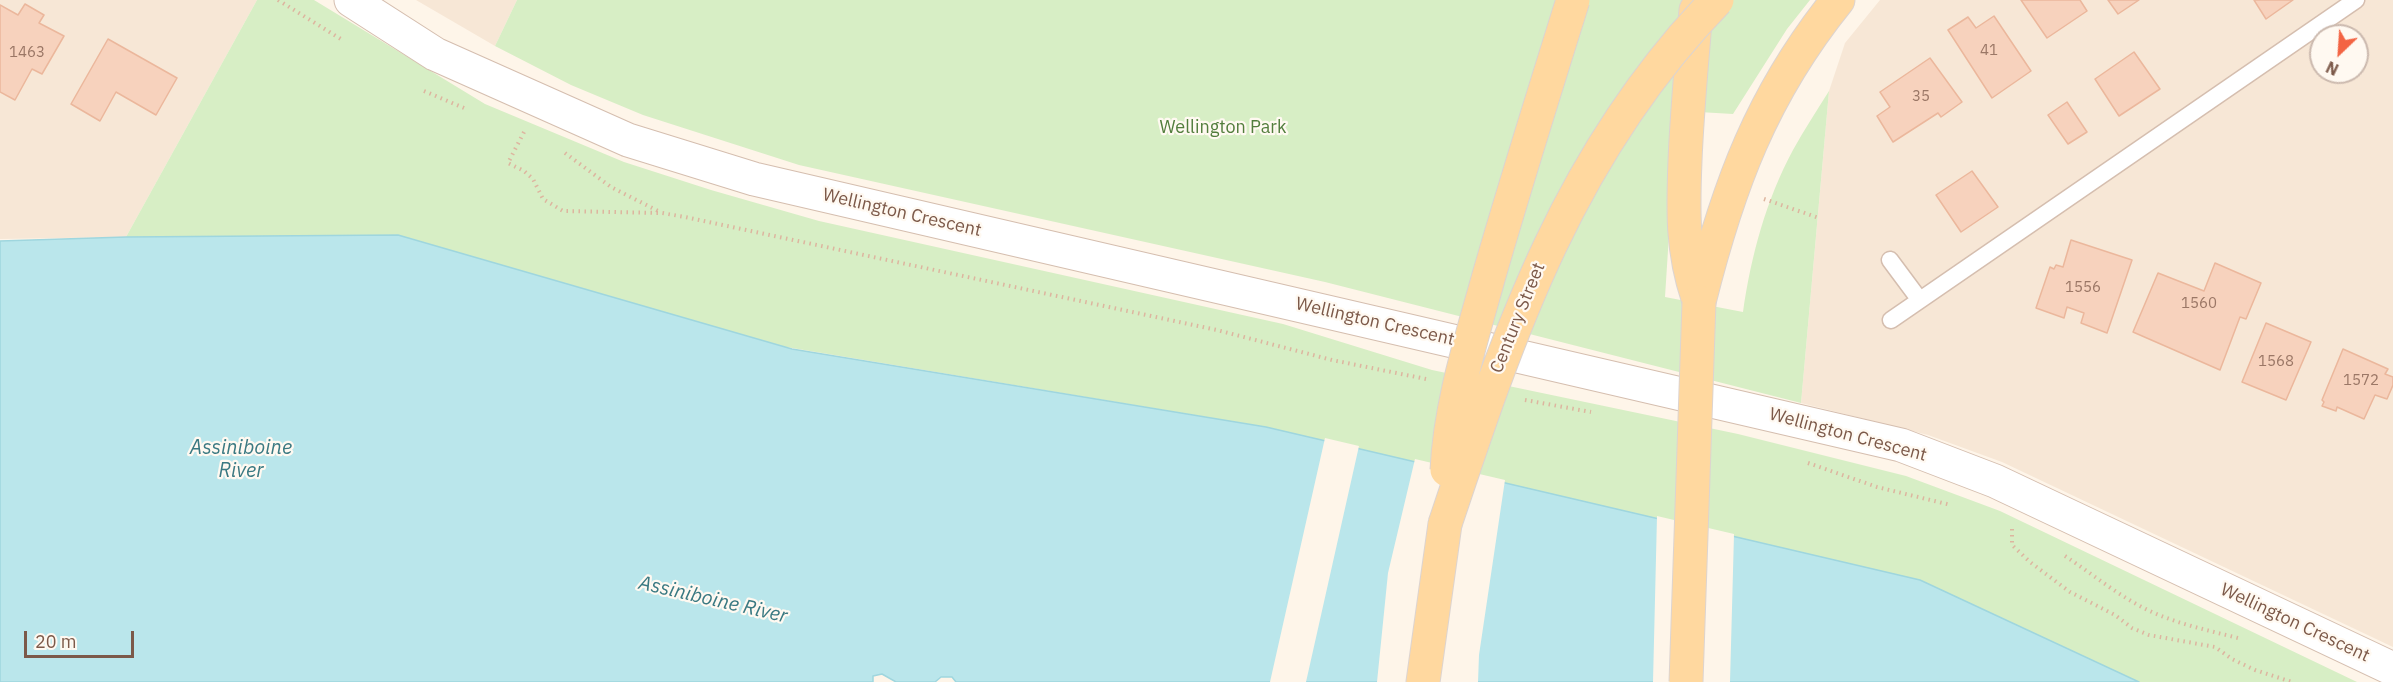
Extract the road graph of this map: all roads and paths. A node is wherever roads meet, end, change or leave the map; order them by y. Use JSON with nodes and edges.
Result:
{"nodes":[{"id":1,"x":351,"y":0,"type":"edge"},
{"id":2,"x":1572,"y":0,"type":"edge"},
{"id":3,"x":1697,"y":0,"type":"edge"},
{"id":4,"x":1717,"y":0,"type":"edge"},
{"id":5,"x":1838,"y":0,"type":"edge"},
{"id":6,"x":2356,"y":0,"type":"edge"},
{"id":7,"x":536,"y":99,"type":"junction"},
{"id":8,"x":1764,"y":199,"type":"dead end"},
{"id":9,"x":1819,"y":218,"type":"dead end"},
{"id":10,"x":1890,"y":260,"type":"dead end"},
{"id":11,"x":1919,"y":299,"type":"junction"},
{"id":12,"x":1699,"y":302,"type":"junction"},
{"id":13,"x":1891,"y":320,"type":"dead end"},
{"id":14,"x":1433,"y":381,"type":"dead end"},
{"id":15,"x":1523,"y":399,"type":"dead end"},
{"id":16,"x":1602,"y":414,"type":"dead end"},
{"id":17,"x":1800,"y":460,"type":"dead end"},
{"id":18,"x":1961,"y":507,"type":"dead end"},
{"id":19,"x":1445,"y":524,"type":"junction"},
{"id":20,"x":2016,"y":525,"type":"dead end"},
{"id":21,"x":2061,"y":554,"type":"dead end"},
{"id":22,"x":2252,"y":643,"type":"dead end"},
{"id":23,"x":2393,"y":669,"type":"edge"},
{"id":24,"x":1423,"y":682,"type":"edge"},
{"id":25,"x":1686,"y":682,"type":"edge"},
{"id":26,"x":2292,"y":682,"type":"edge"}],
"edges":[{"from":1,"to":7,"type":"street","name":"Wellington Crescent"},
{"from":2,"to":19,"type":"main road","bridge":true},
{"from":3,"to":12,"type":"main road"},
{"from":4,"to":19,"type":"main road","name":"Century Street","bridge":true},
{"from":5,"to":12,"type":"main road"},
{"from":6,"to":11,"type":"lane"},
{"from":7,"to":14,"type":"path"},
{"from":7,"to":23,"type":"street","name":"Wellington Crescent"},
{"from":8,"to":9,"type":"path"},
{"from":10,"to":11,"type":"lane"},
{"from":11,"to":13,"type":"lane"},
{"from":12,"to":25,"type":"main road","bridge":true},
{"from":15,"to":16,"type":"path"},
{"from":17,"to":18,"type":"path"},
{"from":19,"to":24,"type":"main road","name":"Century Street"},
{"from":20,"to":26,"type":"path"},
{"from":21,"to":22,"type":"path"}]}
